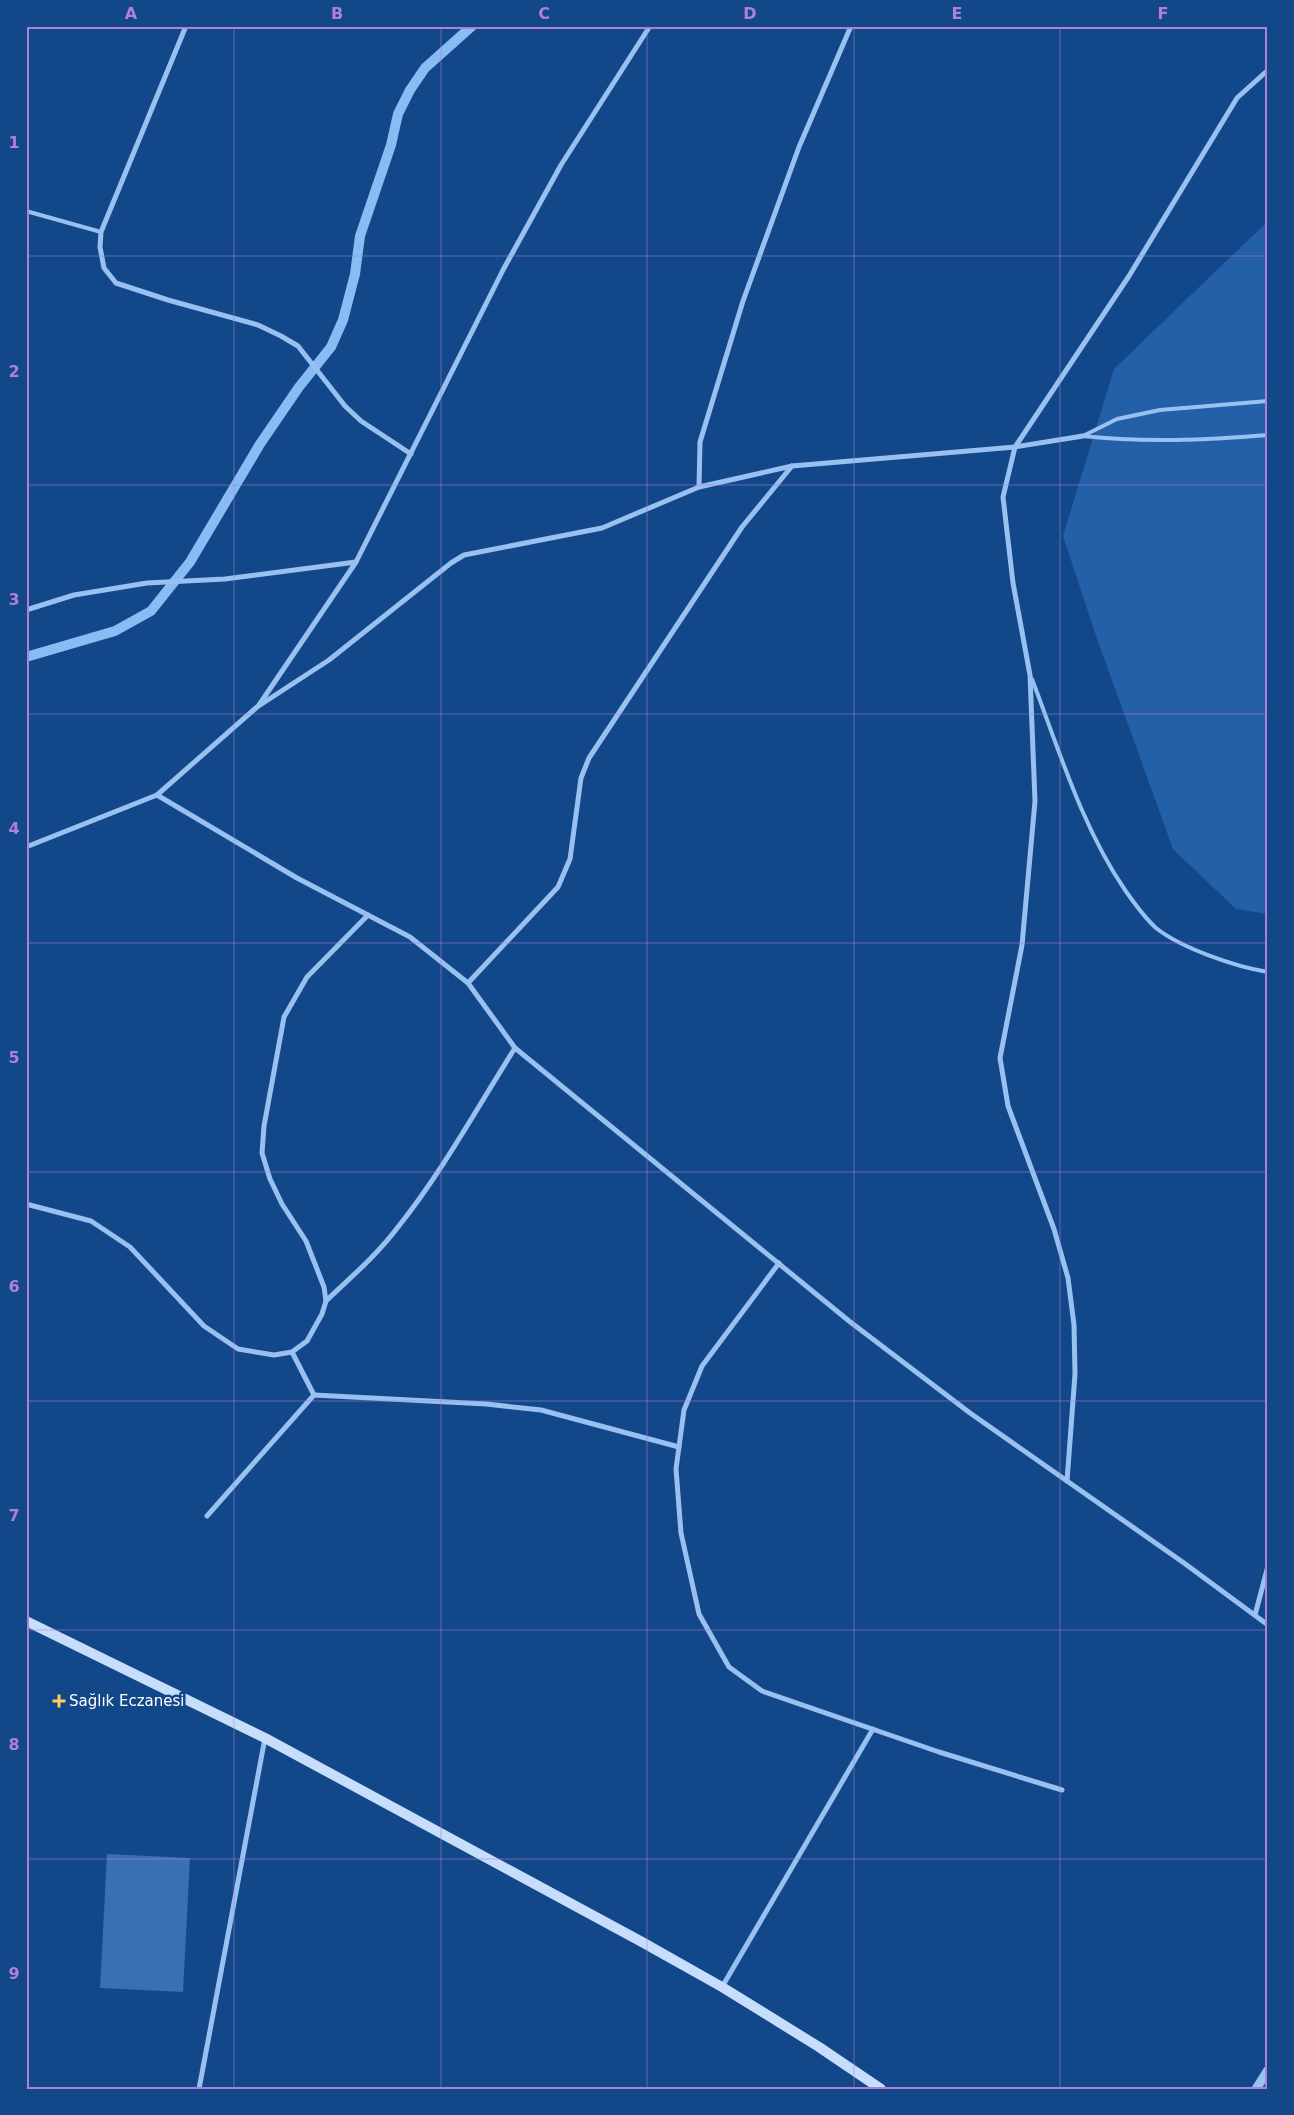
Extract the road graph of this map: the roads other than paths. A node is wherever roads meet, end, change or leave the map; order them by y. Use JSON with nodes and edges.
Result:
{"nodes":[{"id":1,"x":186,"y":26,"type":"edge"},
{"id":2,"x":650,"y":26,"type":"edge"},
{"id":3,"x":851,"y":26,"type":"edge"},
{"id":4,"x":1268,"y":70,"type":"edge"},
{"id":5,"x":26,"y":212,"type":"edge"},
{"id":6,"x":101,"y":232,"type":"junction"},
{"id":7,"x":1268,"y":400,"type":"edge"},
{"id":8,"x":1268,"y":435,"type":"edge"},
{"id":9,"x":1083,"y":436,"type":"junction"},
{"id":10,"x":1015,"y":448,"type":"junction"},
{"id":11,"x":411,"y":454,"type":"junction"},
{"id":12,"x":792,"y":466,"type":"junction"},
{"id":13,"x":699,"y":487,"type":"junction"},
{"id":14,"x":356,"y":562,"type":"junction"},
{"id":15,"x":26,"y":610,"type":"edge"},
{"id":16,"x":1030,"y":675,"type":"junction"},
{"id":17,"x":257,"y":707,"type":"junction"},
{"id":18,"x":157,"y":795,"type":"junction"},
{"id":19,"x":26,"y":847,"type":"edge"},
{"id":20,"x":368,"y":915,"type":"junction"},
{"id":21,"x":1268,"y":972,"type":"edge"},
{"id":22,"x":468,"y":983,"type":"junction"},
{"id":23,"x":515,"y":1048,"type":"junction"},
{"id":24,"x":26,"y":1204,"type":"edge"},
{"id":25,"x":779,"y":1263,"type":"junction"},
{"id":26,"x":326,"y":1301,"type":"junction"},
{"id":27,"x":292,"y":1352,"type":"junction"},
{"id":28,"x":314,"y":1395,"type":"junction"},
{"id":29,"x":679,"y":1448,"type":"junction"},
{"id":30,"x":1067,"y":1481,"type":"junction"},
{"id":31,"x":206,"y":1516,"type":"dead end"},
{"id":32,"x":1268,"y":1566,"type":"edge"},
{"id":33,"x":1255,"y":1616,"type":"junction"},
{"id":34,"x":26,"y":1621,"type":"edge"},
{"id":35,"x":1268,"y":1625,"type":"edge"},
{"id":36,"x":873,"y":1730,"type":"junction"},
{"id":37,"x":265,"y":1738,"type":"junction"},
{"id":38,"x":1062,"y":1790,"type":"dead end"},
{"id":39,"x":722,"y":1987,"type":"junction"},
{"id":40,"x":1268,"y":2070,"type":"edge"},
{"id":41,"x":199,"y":2089,"type":"edge"},
{"id":42,"x":881,"y":2089,"type":"edge"},
{"id":43,"x":1256,"y":2089,"type":"edge"}],
"edges":[{"from":1,"to":6,"type":"street"},
{"from":2,"to":11,"type":"street"},
{"from":3,"to":13,"type":"street"},
{"from":4,"to":10,"type":"street"},
{"from":5,"to":6,"type":"lane"},
{"from":6,"to":11,"type":"street"},
{"from":7,"to":9,"type":"lane"},
{"from":8,"to":9,"type":"lane"},
{"from":9,"to":10,"type":"street"},
{"from":10,"to":12,"type":"street"},
{"from":10,"to":16,"type":"street"},
{"from":11,"to":14,"type":"street"},
{"from":12,"to":13,"type":"street"},
{"from":12,"to":22,"type":"street"},
{"from":13,"to":17,"type":"street"},
{"from":14,"to":15,"type":"street"},
{"from":14,"to":17,"type":"street"},
{"from":16,"to":21,"type":"lane"},
{"from":16,"to":30,"type":"street"},
{"from":17,"to":18,"type":"street"},
{"from":18,"to":19,"type":"street"},
{"from":18,"to":20,"type":"street"},
{"from":20,"to":22,"type":"street"},
{"from":20,"to":26,"type":"street"},
{"from":22,"to":23,"type":"street"},
{"from":23,"to":25,"type":"street"},
{"from":23,"to":26,"type":"street"},
{"from":24,"to":27,"type":"street"},
{"from":25,"to":29,"type":"street"},
{"from":25,"to":30,"type":"street"},
{"from":26,"to":27,"type":"street"},
{"from":27,"to":28,"type":"street"},
{"from":28,"to":29,"type":"street"},
{"from":28,"to":31,"type":"street"},
{"from":29,"to":36,"type":"street"},
{"from":30,"to":33,"type":"street"},
{"from":32,"to":33,"type":"street"},
{"from":33,"to":35,"type":"street"},
{"from":34,"to":37,"type":"main road"},
{"from":36,"to":38,"type":"street"},
{"from":36,"to":39,"type":"street"},
{"from":37,"to":39,"type":"main road"},
{"from":37,"to":41,"type":"street"},
{"from":39,"to":42,"type":"main road"},
{"from":40,"to":43,"type":"street"}]}
